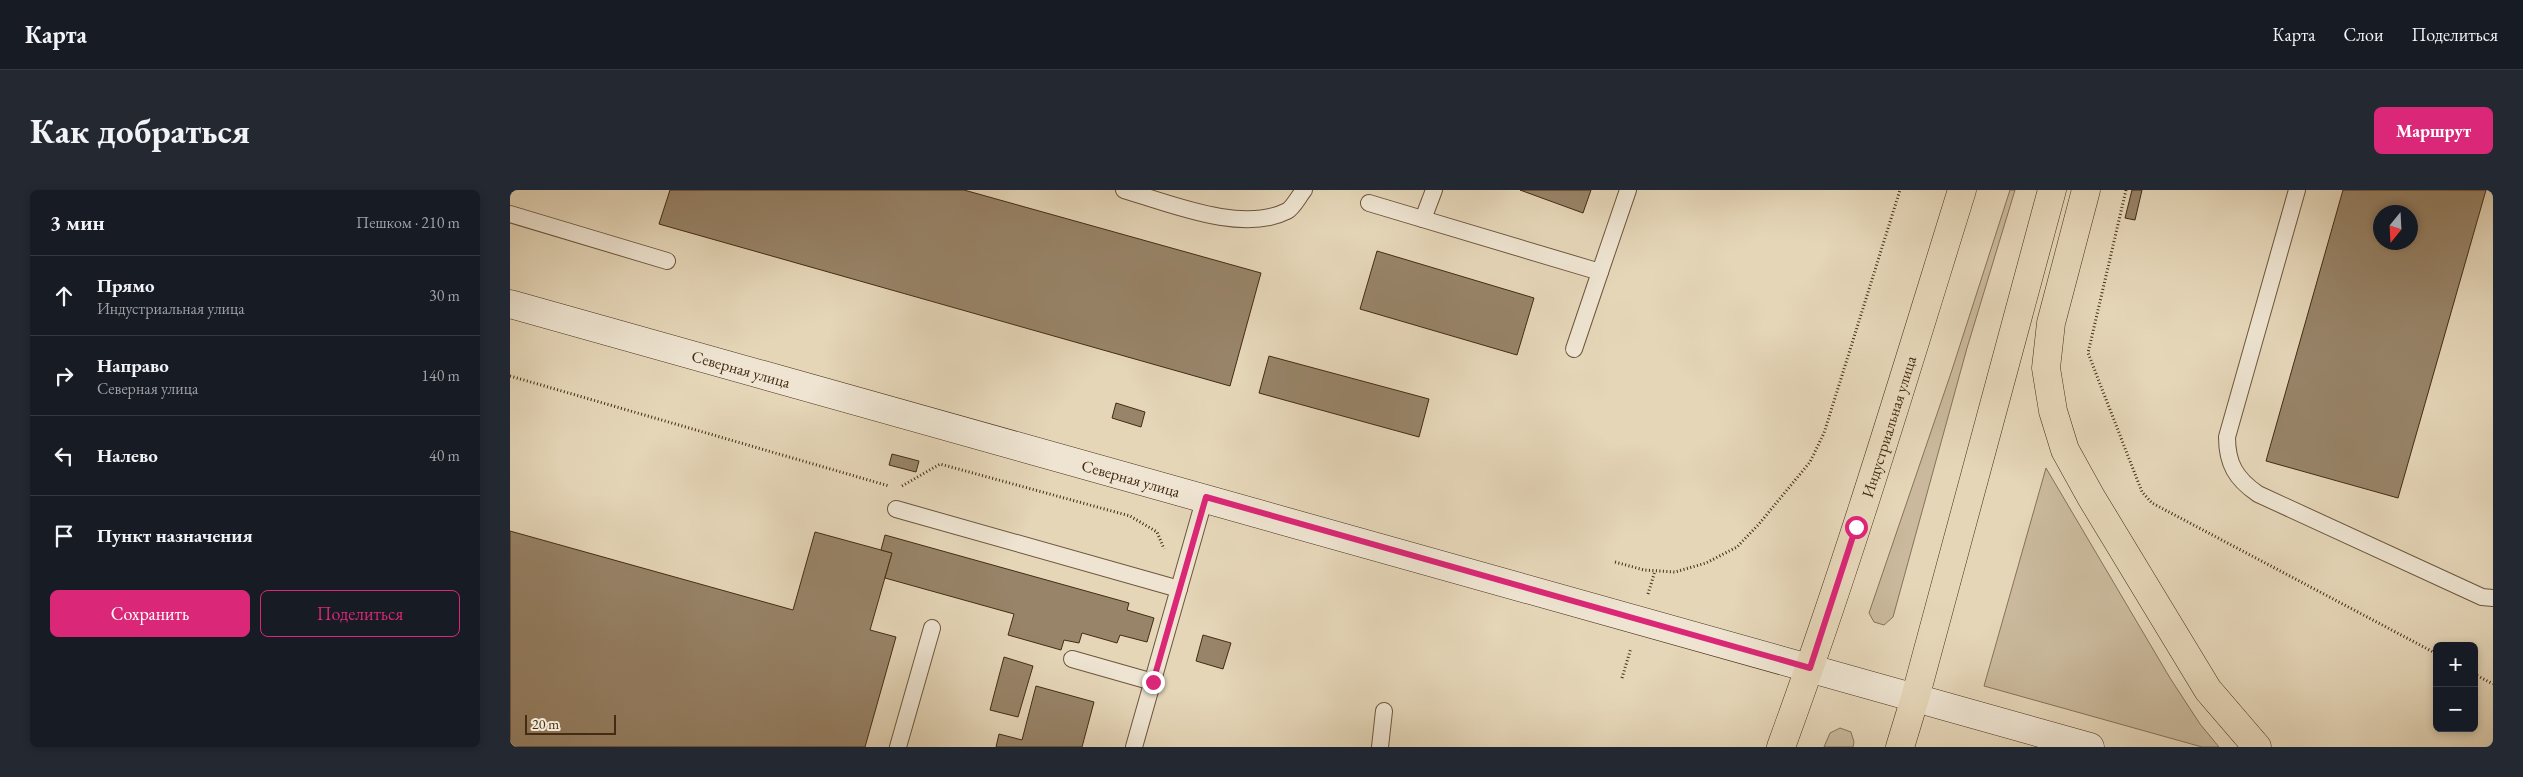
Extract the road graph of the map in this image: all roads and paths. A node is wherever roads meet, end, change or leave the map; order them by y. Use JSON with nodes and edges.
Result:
{"nodes":[{"id":1,"x":1124,"y":190,"type":"edge"},
{"id":2,"x":1304,"y":190,"type":"edge"},
{"id":3,"x":1434,"y":190,"type":"edge"},
{"id":4,"x":1628,"y":190,"type":"edge"},
{"id":5,"x":1900,"y":190,"type":"edge"},
{"id":6,"x":1962,"y":190,"type":"edge"},
{"id":7,"x":2052,"y":190,"type":"edge"},
{"id":8,"x":2086,"y":190,"type":"edge"},
{"id":9,"x":2126,"y":190,"type":"edge"},
{"id":10,"x":2297,"y":190,"type":"edge"},
{"id":11,"x":1369,"y":203,"type":"dead end"},
{"id":12,"x":510,"y":214,"type":"edge"},
{"id":13,"x":1422,"y":219,"type":"junction"},
{"id":14,"x":667,"y":260,"type":"dead end"},
{"id":15,"x":1600,"y":272,"type":"junction"},
{"id":16,"x":510,"y":304,"type":"edge"},
{"id":17,"x":1574,"y":350,"type":"dead end"},
{"id":18,"x":510,"y":376,"type":"edge"},
{"id":19,"x":1206,"y":497,"type":"junction"},
{"id":20,"x":896,"y":508,"type":"dead end"},
{"id":21,"x":1615,"y":562,"type":"dead end"},
{"id":22,"x":1161,"y":584,"type":"junction"},
{"id":23,"x":1179,"y":589,"type":"junction"},
{"id":24,"x":2493,"y":598,"type":"edge"},
{"id":25,"x":932,"y":628,"type":"dead end"},
{"id":26,"x":2433,"y":652,"type":"edge"},
{"id":27,"x":1072,"y":659,"type":"dead end"},
{"id":28,"x":1810,"y":668,"type":"junction"},
{"id":29,"x":2478,"y":676,"type":"edge"},
{"id":30,"x":1153,"y":682,"type":"junction"},
{"id":31,"x":2493,"y":684,"type":"edge"},
{"id":32,"x":1915,"y":698,"type":"junction"},
{"id":33,"x":1384,"y":711,"type":"dead end"},
{"id":34,"x":898,"y":747,"type":"edge"},
{"id":35,"x":1134,"y":747,"type":"edge"},
{"id":36,"x":1380,"y":747,"type":"edge"},
{"id":37,"x":1781,"y":747,"type":"edge"},
{"id":38,"x":1900,"y":747,"type":"edge"},
{"id":39,"x":2090,"y":747,"type":"edge"},
{"id":40,"x":2257,"y":747,"type":"edge"}],
"edges":[{"from":1,"to":2,"type":"lane"},
{"from":3,"to":13,"type":"lane"},
{"from":4,"to":15,"type":"lane"},
{"from":5,"to":21,"type":"path"},
{"from":6,"to":28,"type":"main road","name":"Индустриальная улица"},
{"from":7,"to":32,"type":"main road"},
{"from":8,"to":40,"type":"main road"},
{"from":9,"to":26,"type":"path"},
{"from":10,"to":24,"type":"lane"},
{"from":11,"to":13,"type":"lane"},
{"from":12,"to":14,"type":"lane"},
{"from":13,"to":15,"type":"lane"},
{"from":15,"to":17,"type":"lane"},
{"from":16,"to":19,"type":"main road","name":"Северная улица"},
{"from":18,"to":22,"type":"path"},
{"from":19,"to":23,"type":"lane"},
{"from":19,"to":28,"type":"main road","name":"Северная улица"},
{"from":20,"to":22,"type":"lane"},
{"from":22,"to":23,"type":"lane"},
{"from":23,"to":30,"type":"lane"},
{"from":25,"to":34,"type":"lane"},
{"from":27,"to":30,"type":"lane"},
{"from":28,"to":32,"type":"main road","name":"Северная улица"},
{"from":28,"to":37,"type":"main road","name":"Индустриальная улица"},
{"from":29,"to":31,"type":"path"},
{"from":30,"to":35,"type":"lane"},
{"from":32,"to":38,"type":"main road"},
{"from":32,"to":39,"type":"main road","name":"Северная улица"},
{"from":33,"to":36,"type":"lane"}]}
